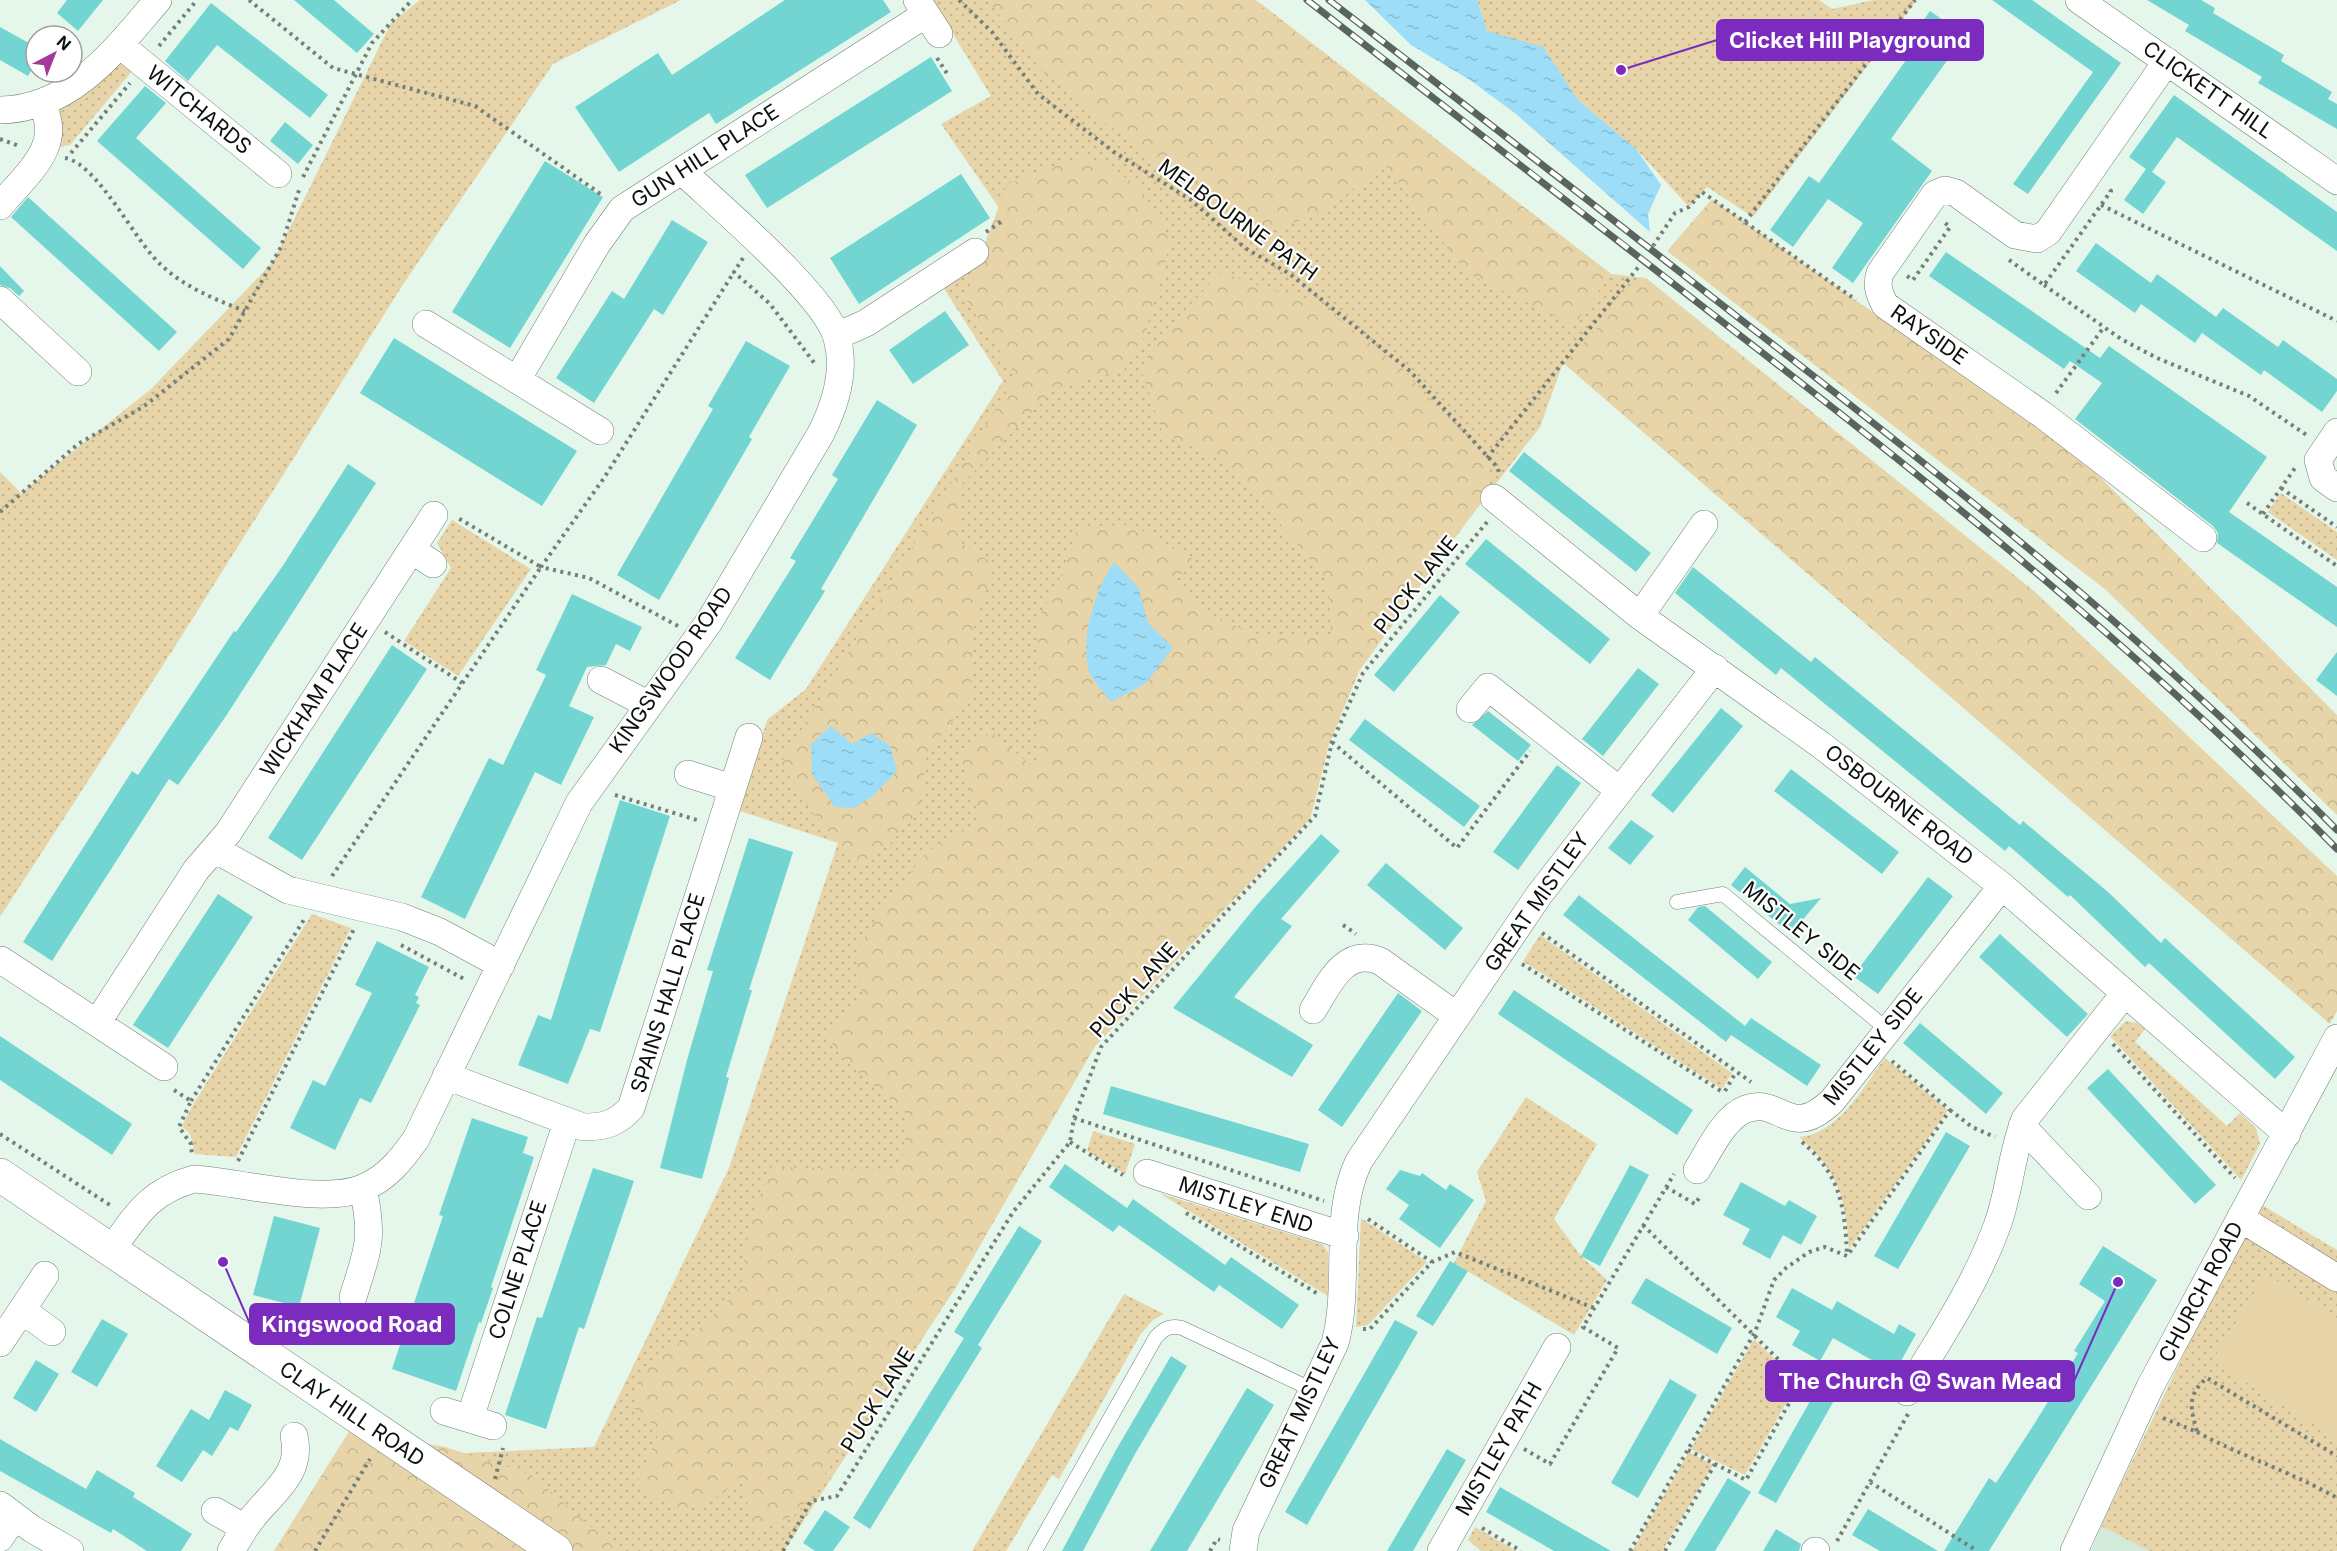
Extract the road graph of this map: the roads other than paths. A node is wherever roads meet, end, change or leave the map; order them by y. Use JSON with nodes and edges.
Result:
{"nodes":[{"id":1,"x":158,"y":0,"type":"edge"},
{"id":2,"x":2079,"y":0,"type":"edge"},
{"id":3,"x":930,"y":26,"type":"edge"},
{"id":4,"x":120,"y":45,"type":"junction"},
{"id":5,"x":2167,"y":61,"type":"junction"},
{"id":6,"x":41,"y":104,"type":"junction"},
{"id":7,"x":0,"y":110,"type":"edge"},
{"id":8,"x":682,"y":171,"type":"junction"},
{"id":9,"x":278,"y":174,"type":"dead end"},
{"id":10,"x":2337,"y":181,"type":"edge"},
{"id":11,"x":0,"y":206,"type":"edge"},
{"id":12,"x":979,"y":243,"type":"road end"},
{"id":13,"x":0,"y":300,"type":"edge"},
{"id":14,"x":426,"y":324,"type":"dead end"},
{"id":15,"x":837,"y":336,"type":"junction"},
{"id":16,"x":78,"y":372,"type":"dead end"},
{"id":17,"x":517,"y":380,"type":"junction"},
{"id":18,"x":600,"y":431,"type":"dead end"},
{"id":19,"x":2326,"y":436,"type":"edge"},
{"id":20,"x":2337,"y":488,"type":"edge"},
{"id":21,"x":1494,"y":498,"type":"road end"},
{"id":22,"x":434,"y":515,"type":"dead end"},
{"id":23,"x":1704,"y":524,"type":"dead end"},
{"id":24,"x":2203,"y":538,"type":"dead end"},
{"id":25,"x":1640,"y":616,"type":"junction"},
{"id":26,"x":1715,"y":668,"type":"junction"},
{"id":27,"x":601,"y":680,"type":"dead end"},
{"id":28,"x":649,"y":705,"type":"junction"},
{"id":29,"x":1470,"y":709,"type":"dead end"},
{"id":30,"x":748,"y":737,"type":"dead end"},
{"id":31,"x":688,"y":774,"type":"dead end"},
{"id":32,"x":732,"y":788,"type":"junction"},
{"id":33,"x":1619,"y":790,"type":"junction"},
{"id":34,"x":216,"y":850,"type":"junction"},
{"id":35,"x":2002,"y":886,"type":"junction"},
{"id":36,"x":1677,"y":902,"type":"dead end"},
{"id":37,"x":1,"y":960,"type":"edge"},
{"id":38,"x":501,"y":965,"type":"junction"},
{"id":39,"x":2125,"y":993,"type":"junction"},
{"id":40,"x":1312,"y":1010,"type":"dead end"},
{"id":41,"x":1457,"y":1016,"type":"junction"},
{"id":42,"x":97,"y":1023,"type":"junction"},
{"id":43,"x":2337,"y":1038,"type":"edge"},
{"id":44,"x":1886,"y":1042,"type":"junction"},
{"id":45,"x":164,"y":1067,"type":"dead end"},
{"id":46,"x":446,"y":1076,"type":"junction"},
{"id":47,"x":567,"y":1122,"type":"junction"},
{"id":48,"x":2012,"y":1133,"type":"junction"},
{"id":49,"x":2287,"y":1134,"type":"junction"},
{"id":50,"x":0,"y":1175,"type":"edge"},
{"id":51,"x":1137,"y":1175,"type":"road end"},
{"id":52,"x":1694,"y":1175,"type":"road end"},
{"id":53,"x":363,"y":1188,"type":"junction"},
{"id":54,"x":2088,"y":1196,"type":"dead end"},
{"id":55,"x":2240,"y":1218,"type":"junction"},
{"id":56,"x":1345,"y":1236,"type":"junction"},
{"id":57,"x":112,"y":1250,"type":"junction"},
{"id":58,"x":45,"y":1275,"type":"dead end"},
{"id":59,"x":2337,"y":1278,"type":"edge"},
{"id":60,"x":353,"y":1297,"type":"dead end"},
{"id":61,"x":22,"y":1310,"type":"junction"},
{"id":62,"x":52,"y":1332,"type":"dead end"},
{"id":63,"x":0,"y":1343,"type":"edge"},
{"id":64,"x":1557,"y":1347,"type":"dead end"},
{"id":65,"x":1313,"y":1390,"type":"junction"},
{"id":66,"x":1907,"y":1392,"type":"road end"},
{"id":67,"x":469,"y":1418,"type":"dead end"},
{"id":68,"x":294,"y":1436,"type":"dead end"},
{"id":69,"x":215,"y":1511,"type":"dead end"},
{"id":70,"x":5,"y":1520,"type":"edge"},
{"id":71,"x":245,"y":1528,"type":"junction"},
{"id":72,"x":70,"y":1551,"type":"edge"},
{"id":73,"x":231,"y":1551,"type":"edge"},
{"id":74,"x":556,"y":1551,"type":"edge"},
{"id":75,"x":1035,"y":1551,"type":"edge"},
{"id":76,"x":1243,"y":1551,"type":"edge"},
{"id":77,"x":1441,"y":1551,"type":"edge"},
{"id":78,"x":2074,"y":1551,"type":"edge"}],
"edges":[{"from":1,"to":4,"type":"street"},
{"from":2,"to":5,"type":"street","name":"CLICKETT HILL"},
{"from":3,"to":8,"type":"street","name":"GUN HILL PLACE"},
{"from":4,"to":6,"type":"street"},
{"from":4,"to":9,"type":"street","name":"WITCHARDS"},
{"from":5,"to":10,"type":"street","name":"CLICKETT HILL"},
{"from":5,"to":24,"type":"street","name":"RAYSIDE"},
{"from":6,"to":7,"type":"street"},
{"from":6,"to":11,"type":"street"},
{"from":8,"to":15,"type":"street","name":"KINGSWOOD ROAD"},
{"from":8,"to":17,"type":"street","name":"GUN HILL PLACE"},
{"from":12,"to":15,"type":"street"},
{"from":13,"to":16,"type":"street"},
{"from":14,"to":17,"type":"street"},
{"from":15,"to":28,"type":"street","name":"KINGSWOOD ROAD"},
{"from":17,"to":18,"type":"street"},
{"from":19,"to":20,"type":"street"},
{"from":21,"to":25,"type":"street","name":"OSBOURNE ROAD"},
{"from":22,"to":34,"type":"street","name":"WICKHAM PLACE"},
{"from":23,"to":25,"type":"street"},
{"from":25,"to":26,"type":"street","name":"OSBOURNE ROAD"},
{"from":26,"to":33,"type":"street","name":"GREAT MISTLEY"},
{"from":26,"to":35,"type":"street","name":"OSBOURNE ROAD"},
{"from":27,"to":28,"type":"street"},
{"from":28,"to":38,"type":"street","name":"KINGSWOOD ROAD"},
{"from":29,"to":33,"type":"street"},
{"from":30,"to":32,"type":"street","name":"SPAINS HALL PLACE"},
{"from":31,"to":32,"type":"street"},
{"from":32,"to":47,"type":"street","name":"SPAINS HALL PLACE"},
{"from":33,"to":41,"type":"street","name":"GREAT MISTLEY"},
{"from":34,"to":38,"type":"street"},
{"from":34,"to":42,"type":"street","name":"WICKHAM PLACE"},
{"from":35,"to":39,"type":"street","name":"OSBOURNE ROAD"},
{"from":35,"to":44,"type":"street","name":"MISTLEY SIDE"},
{"from":36,"to":44,"type":"lane","name":"MISTLEY SIDE"},
{"from":37,"to":42,"type":"street"},
{"from":38,"to":46,"type":"street","name":"KINGSWOOD ROAD"},
{"from":39,"to":48,"type":"street"},
{"from":39,"to":49,"type":"street","name":"OSBOURNE ROAD"},
{"from":40,"to":41,"type":"street"},
{"from":41,"to":56,"type":"street","name":"GREAT MISTLEY"},
{"from":42,"to":45,"type":"street"},
{"from":43,"to":49,"type":"street","name":"CHURCH ROAD"},
{"from":44,"to":52,"type":"street","name":"MISTLEY SIDE"},
{"from":46,"to":47,"type":"street","name":"SPAINS HALL PLACE"},
{"from":46,"to":53,"type":"street","name":"KINGSWOOD ROAD"},
{"from":47,"to":67,"type":"street","name":"COLNE PLACE"},
{"from":48,"to":54,"type":"street"},
{"from":48,"to":66,"type":"street"},
{"from":49,"to":55,"type":"street","name":"CHURCH ROAD"},
{"from":50,"to":57,"type":"street","name":"CLAY HILL ROAD"},
{"from":51,"to":56,"type":"street","name":"MISTLEY END"},
{"from":53,"to":57,"type":"street","name":"KINGSWOOD ROAD"},
{"from":53,"to":60,"type":"street"},
{"from":55,"to":59,"type":"street"},
{"from":55,"to":78,"type":"street","name":"CHURCH ROAD"},
{"from":56,"to":65,"type":"street","name":"GREAT MISTLEY"},
{"from":57,"to":74,"type":"street","name":"CLAY HILL ROAD"},
{"from":58,"to":61,"type":"street"},
{"from":61,"to":62,"type":"street"},
{"from":61,"to":63,"type":"street"},
{"from":64,"to":77,"type":"street","name":"MISTLEY PATH"},
{"from":65,"to":75,"type":"lane"},
{"from":65,"to":76,"type":"street","name":"GREAT MISTLEY"},
{"from":68,"to":71,"type":"street"},
{"from":69,"to":71,"type":"street"},
{"from":70,"to":72,"type":"street"},
{"from":71,"to":73,"type":"street"}]}
